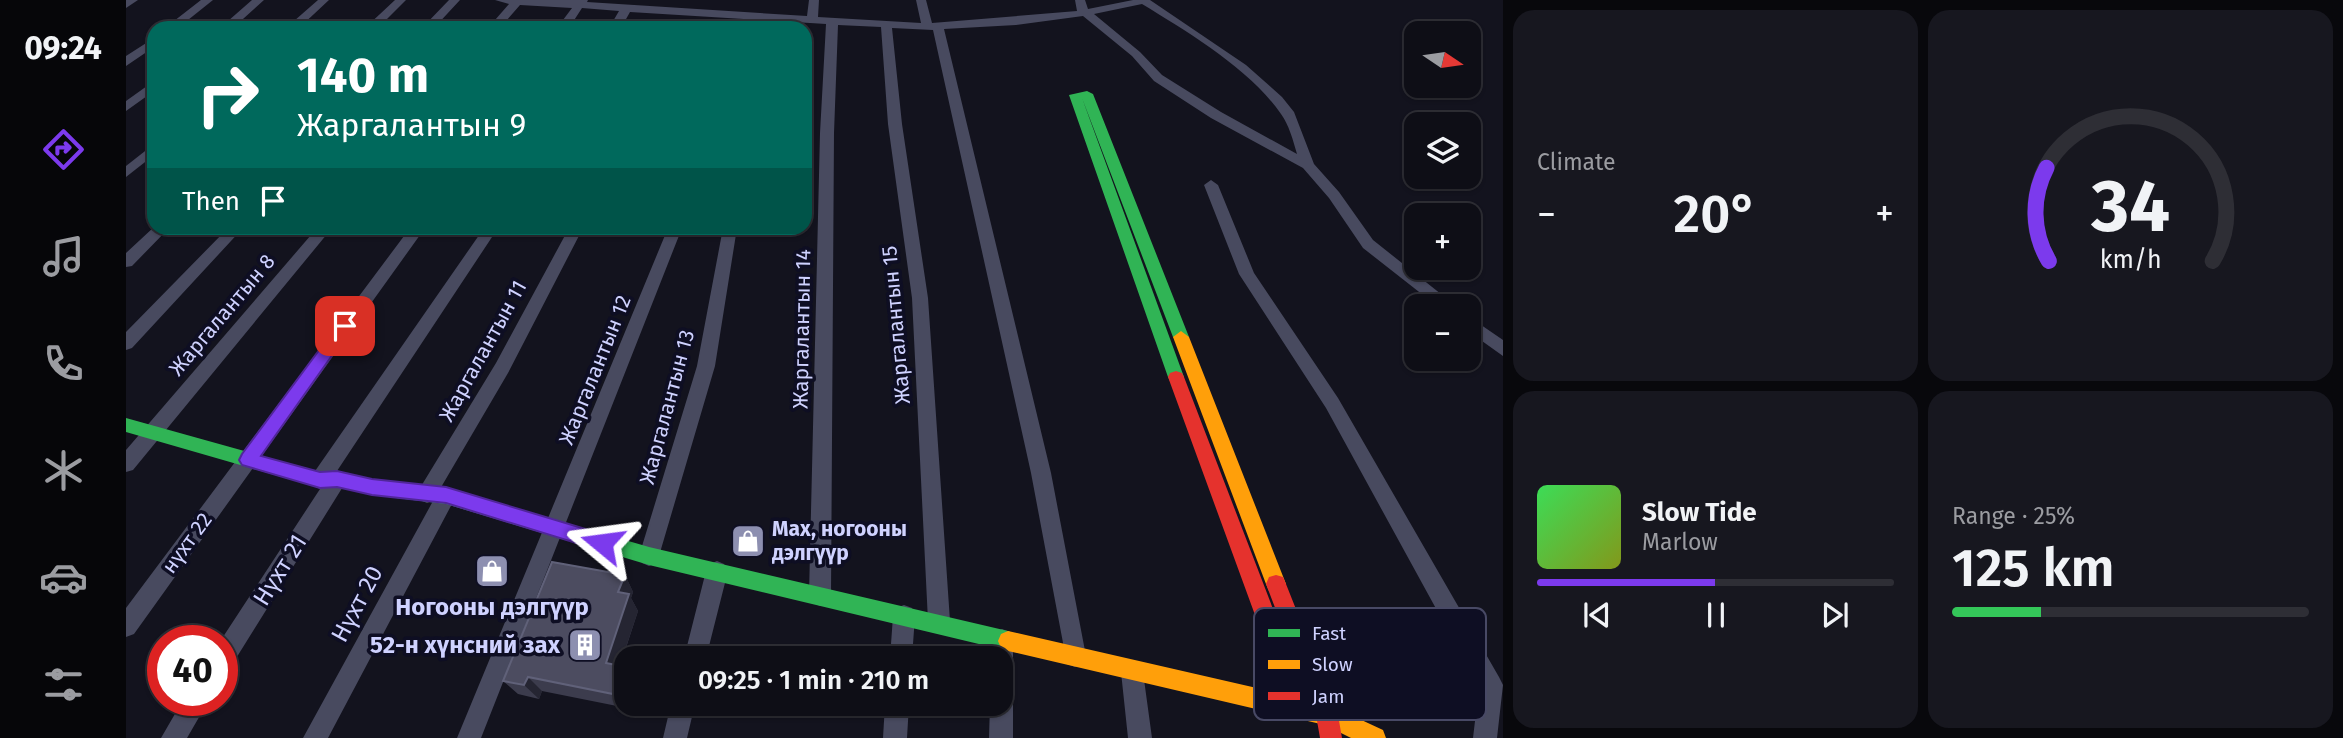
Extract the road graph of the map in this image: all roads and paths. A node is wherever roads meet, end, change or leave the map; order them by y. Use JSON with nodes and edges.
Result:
{"nodes":[{"id":1,"x":133,"y":0,"type":"edge"},
{"id":2,"x":208,"y":0,"type":"edge"},
{"id":3,"x":259,"y":0,"type":"edge"},
{"id":4,"x":324,"y":0,"type":"edge"},
{"id":5,"x":401,"y":0,"type":"edge"},
{"id":6,"x":455,"y":0,"type":"edge"},
{"id":7,"x":500,"y":0,"type":"edge"},
{"id":8,"x":517,"y":0,"type":"edge"},
{"id":9,"x":720,"y":0,"type":"edge"},
{"id":10,"x":814,"y":0,"type":"edge"},
{"id":11,"x":921,"y":0,"type":"edge"},
{"id":12,"x":1080,"y":0,"type":"edge"},
{"id":13,"x":1142,"y":0,"type":"edge"},
{"id":14,"x":581,"y":3,"type":"edge"},
{"id":15,"x":126,"y":5,"type":"edge"},
{"id":16,"x":635,"y":6,"type":"edge"},
{"id":17,"x":691,"y":13,"type":"junction"},
{"id":18,"x":1088,"y":14,"type":"junction"},
{"id":19,"x":718,"y":15,"type":"junction"},
{"id":20,"x":812,"y":20,"type":"junction"},
{"id":21,"x":180,"y":21,"type":"edge"},
{"id":22,"x":234,"y":21,"type":"edge"},
{"id":23,"x":300,"y":21,"type":"edge"},
{"id":24,"x":378,"y":21,"type":"edge"},
{"id":25,"x":435,"y":21,"type":"edge"},
{"id":26,"x":500,"y":21,"type":"edge"},
{"id":27,"x":568,"y":21,"type":"edge"},
{"id":28,"x":621,"y":21,"type":"edge"},
{"id":29,"x":689,"y":21,"type":"edge"},
{"id":30,"x":718,"y":21,"type":"edge"},
{"id":31,"x":753,"y":21,"type":"edge"},
{"id":32,"x":796,"y":21,"type":"edge"},
{"id":33,"x":832,"y":22,"type":"junction"},
{"id":34,"x":886,"y":25,"type":"junction"},
{"id":35,"x":932,"y":27,"type":"junction"},
{"id":36,"x":147,"y":46,"type":"edge"},
{"id":37,"x":126,"y":62,"type":"edge"},
{"id":38,"x":147,"y":90,"type":"edge"},
{"id":39,"x":126,"y":107,"type":"edge"},
{"id":40,"x":147,"y":154,"type":"edge"},
{"id":41,"x":1308,"y":165,"type":"junction"},
{"id":42,"x":126,"y":173,"type":"edge"},
{"id":43,"x":1211,"y":185,"type":"dead end"},
{"id":44,"x":155,"y":235,"type":"edge"},
{"id":45,"x":229,"y":235,"type":"edge"},
{"id":46,"x":319,"y":235,"type":"edge"},
{"id":47,"x":413,"y":235,"type":"edge"},
{"id":48,"x":486,"y":235,"type":"edge"},
{"id":49,"x":572,"y":235,"type":"edge"},
{"id":50,"x":672,"y":235,"type":"edge"},
{"id":51,"x":729,"y":235,"type":"edge"},
{"id":52,"x":126,"y":262,"type":"edge"},
{"id":53,"x":1433,"y":294,"type":"edge"},
{"id":54,"x":1148,"y":301,"type":"junction"},
{"id":55,"x":1167,"y":301,"type":"junction"},
{"id":56,"x":1481,"y":332,"type":"edge"},
{"id":57,"x":126,"y":343,"type":"edge"},
{"id":58,"x":1503,"y":349,"type":"edge"},
{"id":59,"x":1194,"y":421,"type":"junction"},
{"id":60,"x":1214,"y":421,"type":"junction"},
{"id":61,"x":126,"y":425,"type":"edge"},
{"id":62,"x":153,"y":432,"type":"junction"},
{"id":63,"x":248,"y":460,"type":"junction"},
{"id":64,"x":126,"y":464,"type":"edge"},
{"id":65,"x":328,"y":480,"type":"junction"},
{"id":66,"x":436,"y":495,"type":"junction"},
{"id":67,"x":555,"y":529,"type":"junction"},
{"id":68,"x":649,"y":556,"type":"junction"},
{"id":69,"x":717,"y":571,"type":"junction"},
{"id":70,"x":820,"y":595,"type":"junction"},
{"id":71,"x":1263,"y":608,"type":"edge"},
{"id":72,"x":1286,"y":608,"type":"edge"},
{"id":73,"x":1448,"y":608,"type":"edge"},
{"id":74,"x":904,"y":616,"type":"junction"},
{"id":75,"x":939,"y":621,"type":"junction"},
{"id":76,"x":126,"y":626,"type":"edge"},
{"id":77,"x":238,"y":633,"type":"edge"},
{"id":78,"x":1002,"y":640,"type":"junction"},
{"id":79,"x":698,"y":646,"type":"edge"},
{"id":80,"x":902,"y":646,"type":"edge"},
{"id":81,"x":1075,"y":656,"type":"junction"},
{"id":82,"x":1132,"y":672,"type":"junction"},
{"id":83,"x":1486,"y":674,"type":"edge"},
{"id":84,"x":1254,"y":698,"type":"edge"},
{"id":85,"x":187,"y":716,"type":"edge"},
{"id":86,"x":681,"y":716,"type":"edge"},
{"id":87,"x":896,"y":716,"type":"edge"},
{"id":88,"x":1328,"y":720,"type":"edge"},
{"id":89,"x":1337,"y":720,"type":"edge"},
{"id":90,"x":173,"y":738,"type":"edge"},
{"id":91,"x":315,"y":738,"type":"edge"},
{"id":92,"x":469,"y":738,"type":"edge"},
{"id":93,"x":675,"y":738,"type":"edge"},
{"id":94,"x":895,"y":738,"type":"edge"},
{"id":95,"x":1001,"y":738,"type":"edge"},
{"id":96,"x":1140,"y":738,"type":"edge"},
{"id":97,"x":1331,"y":738,"type":"edge"},
{"id":98,"x":1375,"y":738,"type":"edge"},
{"id":99,"x":1485,"y":738,"type":"edge"}],
"edges":[{"from":1,"to":15,"type":"street"},
{"from":2,"to":21,"type":"street"},
{"from":3,"to":22,"type":"street"},
{"from":4,"to":23,"type":"street"},
{"from":5,"to":24,"type":"street"},
{"from":6,"to":25,"type":"street"},
{"from":7,"to":8,"type":"street"},
{"from":8,"to":14,"type":"street"},
{"from":8,"to":26,"type":"street"},
{"from":9,"to":19,"type":"street"},
{"from":10,"to":20,"type":"street"},
{"from":11,"to":35,"type":"street"},
{"from":12,"to":18,"type":"street"},
{"from":13,"to":18,"type":"street"},
{"from":13,"to":41,"type":"street"},
{"from":14,"to":16,"type":"street"},
{"from":14,"to":27,"type":"street"},
{"from":16,"to":17,"type":"street"},
{"from":16,"to":28,"type":"street"},
{"from":17,"to":19,"type":"street"},
{"from":17,"to":29,"type":"street"},
{"from":18,"to":35,"type":"street"},
{"from":18,"to":41,"type":"street"},
{"from":19,"to":30,"type":"street"},
{"from":19,"to":31,"type":"street"},
{"from":20,"to":32,"type":"street"},
{"from":20,"to":33,"type":"street"},
{"from":33,"to":34,"type":"street"},
{"from":33,"to":70,"type":"street","name":"Жаргалантын 14"},
{"from":34,"to":35,"type":"street"},
{"from":34,"to":75,"type":"street","name":"Жаргалантын 15"},
{"from":35,"to":81,"type":"street"},
{"from":36,"to":37,"type":"street"},
{"from":38,"to":39,"type":"street"},
{"from":40,"to":42,"type":"street"},
{"from":41,"to":53,"type":"street"},
{"from":43,"to":73,"type":"street"},
{"from":44,"to":52,"type":"street"},
{"from":45,"to":57,"type":"street"},
{"from":46,"to":62,"type":"street","name":"Жаргалантын 8"},
{"from":47,"to":63,"type":"street","name":"нүхт 22"},
{"from":48,"to":65,"type":"street","name":"Нүхт 21"},
{"from":49,"to":66,"type":"street","name":"Жаргалантын 11"},
{"from":50,"to":67,"type":"street","name":"Жаргалантын 12"},
{"from":51,"to":68,"type":"street","name":"Жаргалантын 13"},
{"from":54,"to":55,"type":"street"},
{"from":54,"to":55,"type":"street"},
{"from":54,"to":59,"type":"street"},
{"from":55,"to":60,"type":"street"},
{"from":56,"to":58,"type":"street"},
{"from":59,"to":60,"type":"street"},
{"from":59,"to":71,"type":"street"},
{"from":60,"to":72,"type":"street"},
{"from":61,"to":62,"type":"street"},
{"from":62,"to":63,"type":"street"},
{"from":62,"to":64,"type":"street","name":"Жаргалантын 8"},
{"from":63,"to":65,"type":"street"},
{"from":63,"to":76,"type":"street","name":"нүхт 22"},
{"from":65,"to":66,"type":"street"},
{"from":65,"to":77,"type":"street","name":"Нүхт 21"},
{"from":66,"to":67,"type":"street"},
{"from":66,"to":91,"type":"street","name":"Нүхт 20"},
{"from":67,"to":68,"type":"street"},
{"from":67,"to":92,"type":"street","name":"Жаргалантын 12"},
{"from":68,"to":69,"type":"street"},
{"from":69,"to":70,"type":"street"},
{"from":69,"to":79,"type":"street"},
{"from":70,"to":74,"type":"street"},
{"from":74,"to":75,"type":"street"},
{"from":74,"to":80,"type":"street"},
{"from":75,"to":78,"type":"street"},
{"from":78,"to":81,"type":"street"},
{"from":78,"to":95,"type":"street"},
{"from":81,"to":82,"type":"street"},
{"from":82,"to":84,"type":"street"},
{"from":82,"to":96,"type":"street"},
{"from":83,"to":99,"type":"street"},
{"from":85,"to":90,"type":"street"},
{"from":86,"to":93,"type":"street"},
{"from":87,"to":94,"type":"street"},
{"from":88,"to":97,"type":"street"},
{"from":89,"to":98,"type":"street"}]}
